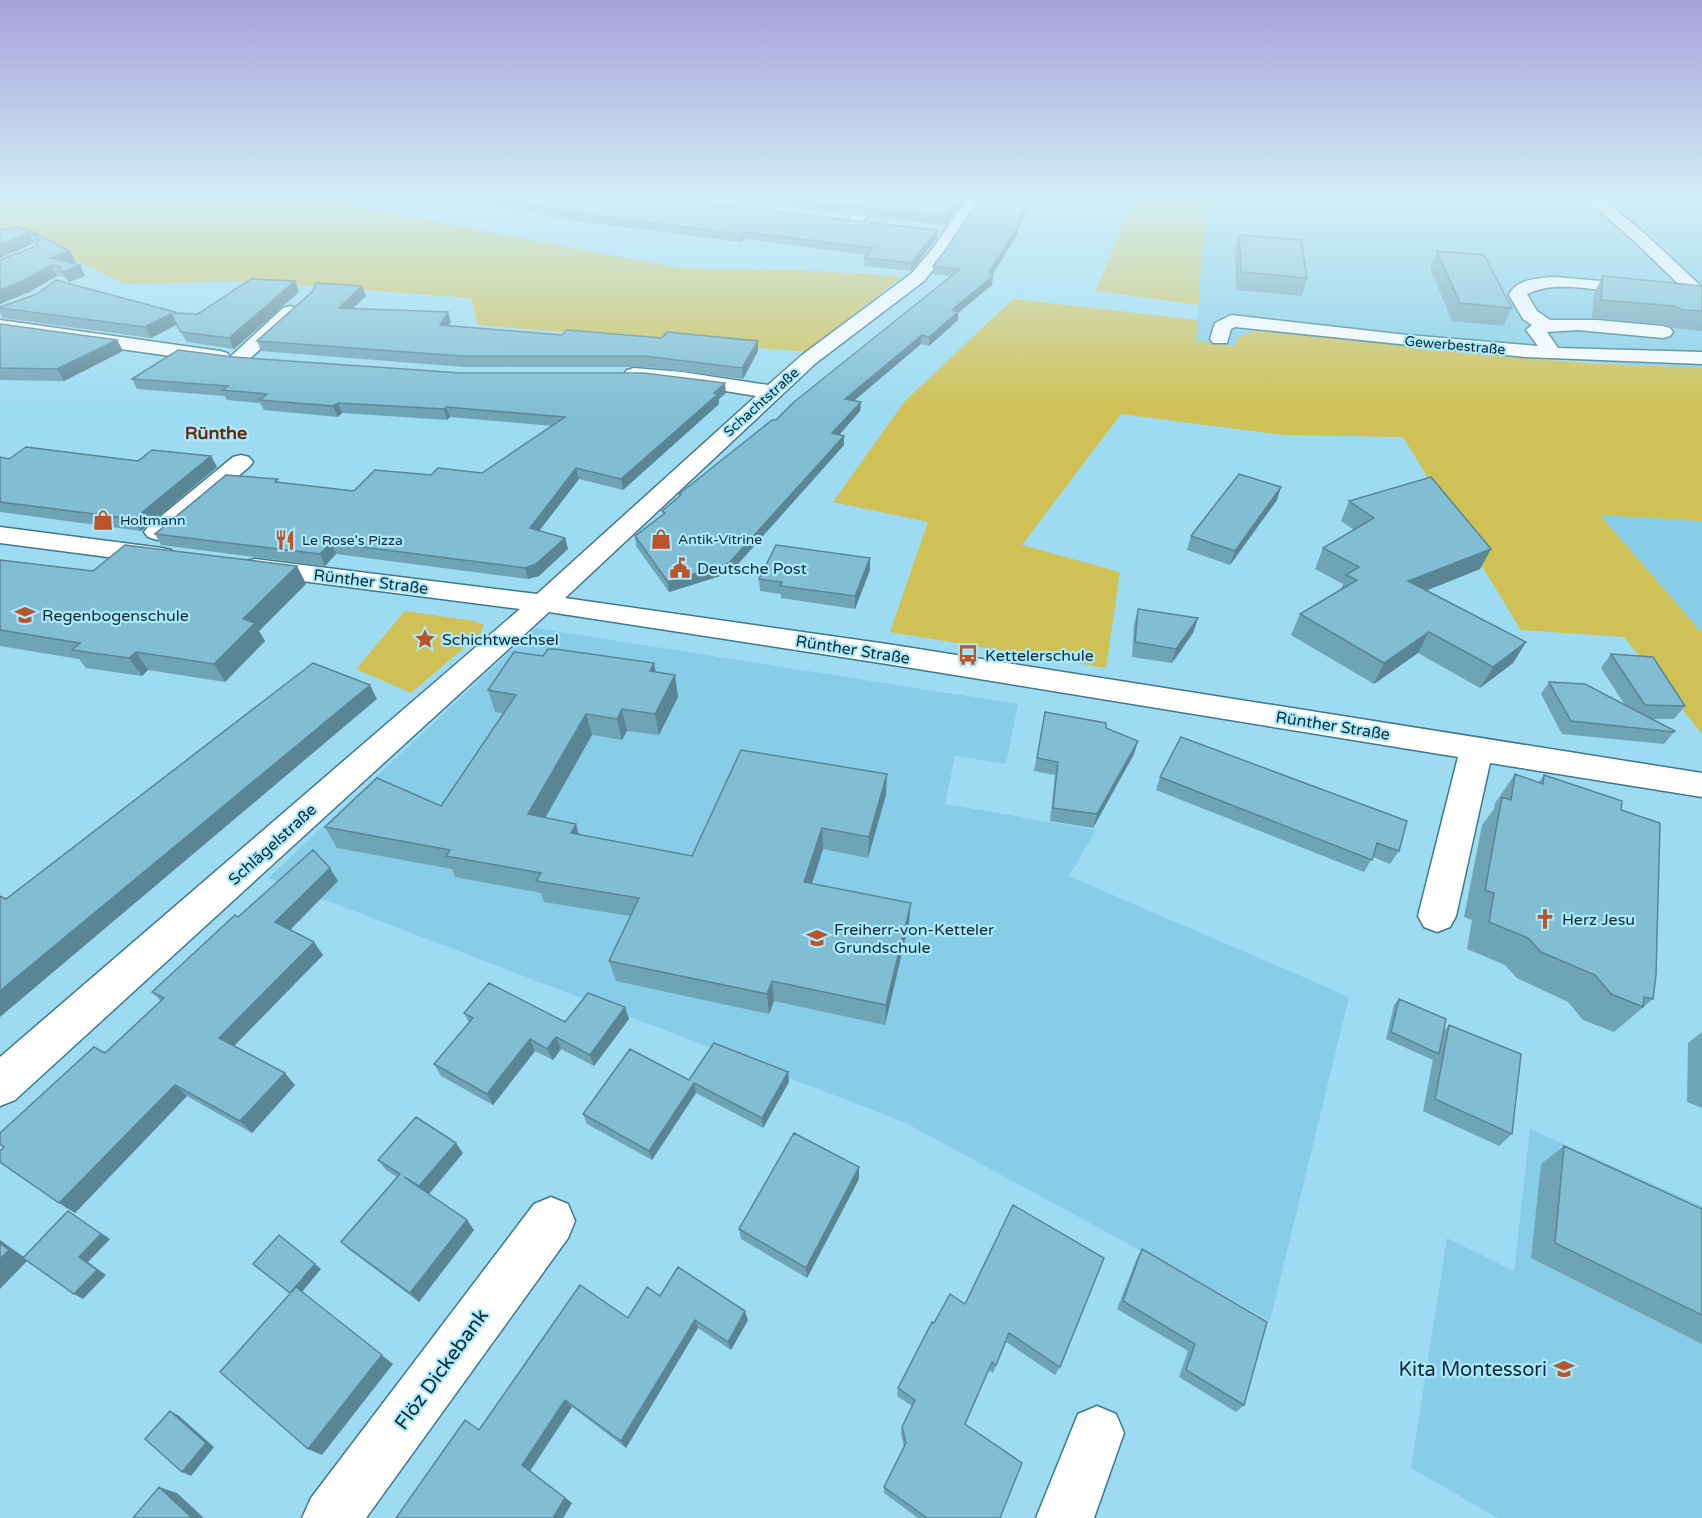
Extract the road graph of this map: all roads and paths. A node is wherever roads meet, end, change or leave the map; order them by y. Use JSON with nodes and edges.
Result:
{"nodes":[{"id":1,"x":923,"y":270,"type":"edge"},
{"id":2,"x":1674,"y":270,"type":"edge"},
{"id":3,"x":1624,"y":288,"type":"edge"},
{"id":4,"x":1702,"y":297,"type":"edge"},
{"id":5,"x":300,"y":303,"type":"edge"},
{"id":6,"x":3,"y":315,"type":"edge"},
{"id":7,"x":1544,"y":325,"type":"junction"},
{"id":8,"x":1663,"y":332,"type":"edge"},
{"id":9,"x":1220,"y":339,"type":"dead end"},
{"id":10,"x":1552,"y":353,"type":"junction"},
{"id":11,"x":1702,"y":358,"type":"edge"},
{"id":12,"x":237,"y":359,"type":"junction"},
{"id":13,"x":259,"y":361,"type":"edge"},
{"id":14,"x":616,"y":374,"type":"edge"},
{"id":15,"x":771,"y":392,"type":"junction"},
{"id":16,"x":241,"y":462,"type":"dead end"},
{"id":17,"x":0,"y":535,"type":"edge"},
{"id":18,"x":134,"y":552,"type":"junction"},
{"id":19,"x":181,"y":558,"type":"edge"},
{"id":20,"x":229,"y":564,"type":"edge"},
{"id":21,"x":543,"y":603,"type":"junction"},
{"id":22,"x":1477,"y":747,"type":"junction"},
{"id":23,"x":1702,"y":785,"type":"edge"},
{"id":24,"x":1437,"y":916,"type":"dead end"},
{"id":25,"x":0,"y":1085,"type":"edge"},
{"id":26,"x":550,"y":1221,"type":"dead end"},
{"id":27,"x":1096,"y":1433,"type":"dead end"},
{"id":28,"x":331,"y":1518,"type":"edge"},
{"id":29,"x":1065,"y":1518,"type":"edge"}],
"edges":[{"from":1,"to":15,"type":"street","name":"Schachtstraße"},
{"from":2,"to":4,"type":"street"},
{"from":3,"to":7,"type":"street"},
{"from":5,"to":12,"type":"street"},
{"from":6,"to":12,"type":"street"},
{"from":7,"to":8,"type":"street"},
{"from":7,"to":10,"type":"street"},
{"from":9,"to":10,"type":"street","name":"Gewerbestraße"},
{"from":10,"to":11,"type":"street","name":"Gewerbestraße"},
{"from":12,"to":13,"type":"street"},
{"from":14,"to":15,"type":"street"},
{"from":15,"to":21,"type":"street","name":"Schachtstraße"},
{"from":16,"to":18,"type":"street"},
{"from":17,"to":18,"type":"street"},
{"from":18,"to":19,"type":"street"},
{"from":20,"to":21,"type":"street","name":"Rünther Straße"},
{"from":21,"to":22,"type":"street","name":"Rünther Straße"},
{"from":21,"to":25,"type":"street","name":"Schlägelstraße"},
{"from":22,"to":23,"type":"street","name":"Rünther Straße"},
{"from":22,"to":24,"type":"street"},
{"from":26,"to":28,"type":"street","name":"Flöz Dickebank"},
{"from":27,"to":29,"type":"street"}]}
